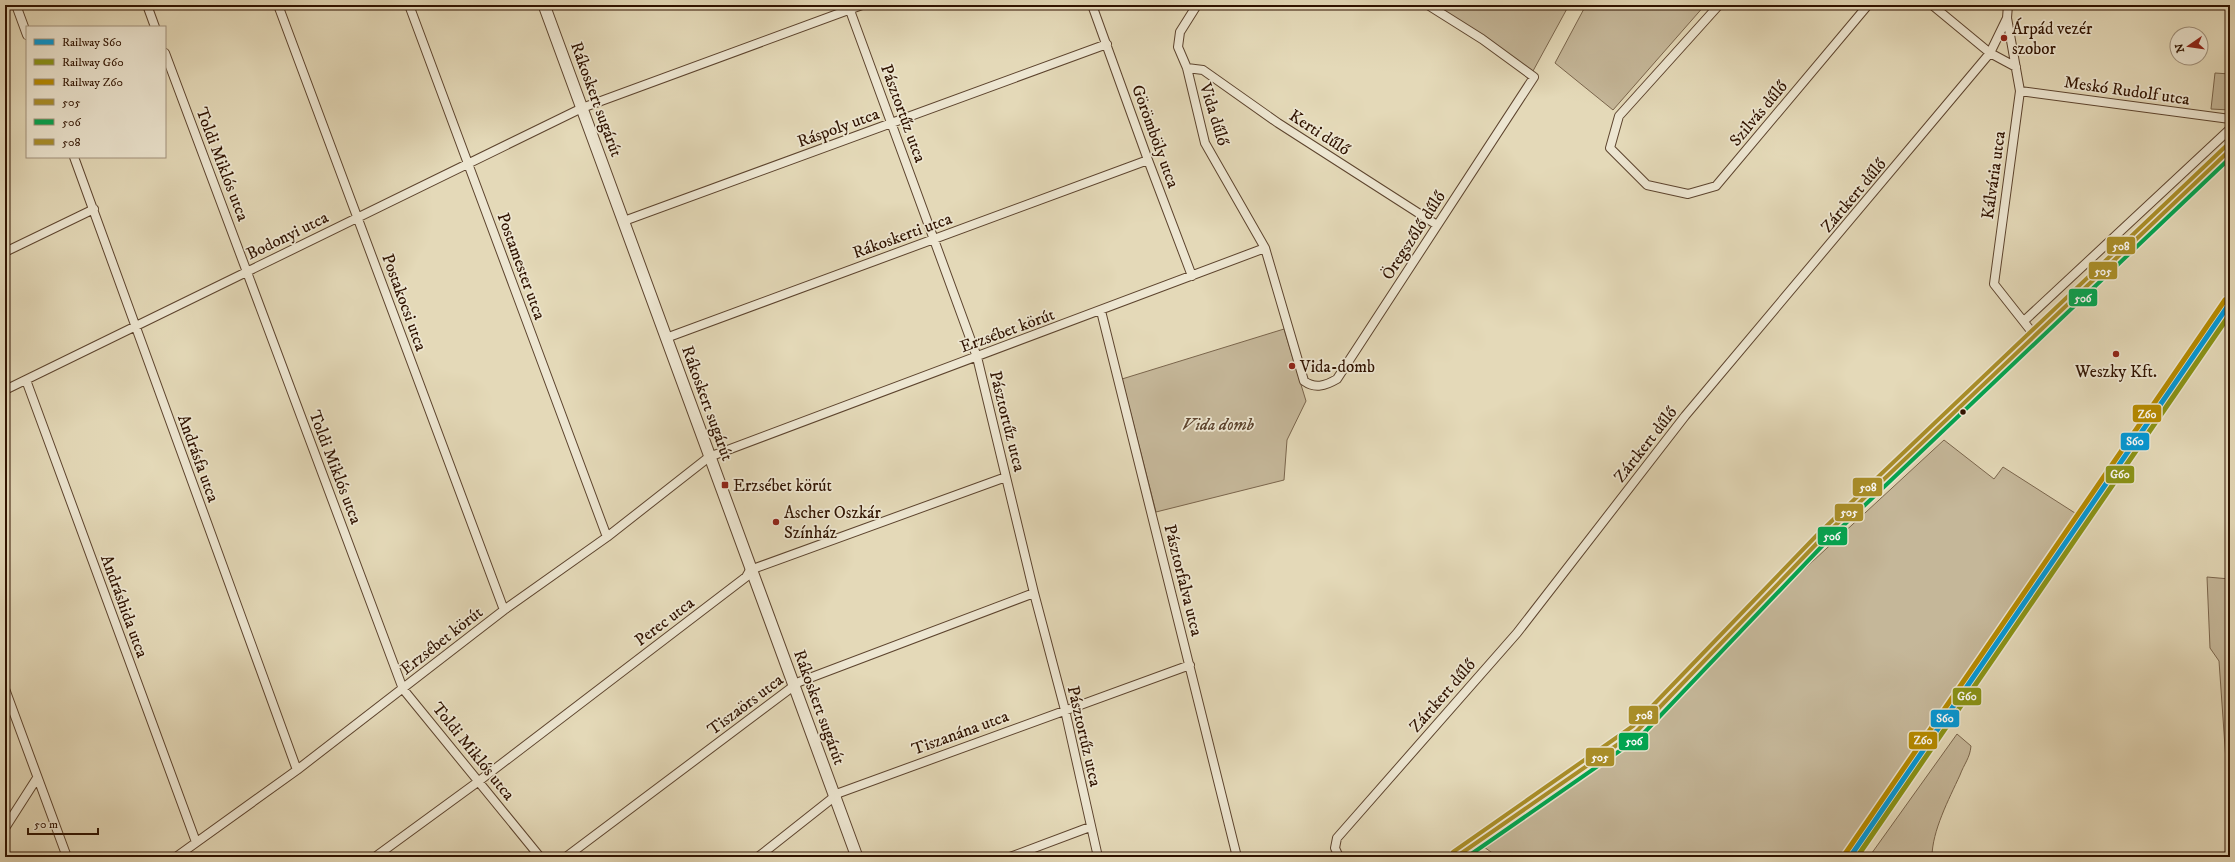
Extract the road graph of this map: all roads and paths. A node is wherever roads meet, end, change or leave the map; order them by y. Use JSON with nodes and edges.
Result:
{"nodes":[{"id":1,"x":16,"y":5,"type":"edge"},
{"id":2,"x":147,"y":5,"type":"edge"},
{"id":3,"x":278,"y":5,"type":"edge"},
{"id":4,"x":409,"y":5,"type":"edge"},
{"id":5,"x":544,"y":5,"type":"edge"},
{"id":6,"x":862,"y":5,"type":"edge"},
{"id":7,"x":1092,"y":5,"type":"edge"},
{"id":8,"x":1197,"y":5,"type":"edge"},
{"id":9,"x":1428,"y":5,"type":"edge"},
{"id":10,"x":1719,"y":5,"type":"edge"},
{"id":11,"x":1868,"y":5,"type":"edge"},
{"id":12,"x":1932,"y":5,"type":"edge"},
{"id":13,"x":2008,"y":5,"type":"edge"},
{"id":14,"x":849,"y":7,"type":"edge"},
{"id":15,"x":2007,"y":18,"type":"junction"},
{"id":16,"x":155,"y":26,"type":"edge"},
{"id":17,"x":26,"y":32,"type":"edge"},
{"id":18,"x":1107,"y":44,"type":"junction"},
{"id":19,"x":1990,"y":54,"type":"junction"},
{"id":20,"x":166,"y":56,"type":"edge"},
{"id":21,"x":2016,"y":67,"type":"junction"},
{"id":22,"x":1187,"y":68,"type":"junction"},
{"id":23,"x":2020,"y":91,"type":"junction"},
{"id":24,"x":582,"y":108,"type":"junction"},
{"id":25,"x":2230,"y":119,"type":"edge"},
{"id":26,"x":891,"y":124,"type":"junction"},
{"id":27,"x":2230,"y":129,"type":"edge"},
{"id":28,"x":2230,"y":150,"type":"edge"},
{"id":29,"x":74,"y":158,"type":"edge"},
{"id":30,"x":1148,"y":160,"type":"junction"},
{"id":31,"x":469,"y":164,"type":"junction"},
{"id":32,"x":94,"y":209,"type":"junction"},
{"id":33,"x":358,"y":218,"type":"junction"},
{"id":34,"x":624,"y":221,"type":"junction"},
{"id":35,"x":1437,"y":225,"type":"junction"},
{"id":36,"x":934,"y":239,"type":"junction"},
{"id":37,"x":1265,"y":248,"type":"junction"},
{"id":38,"x":5,"y":252,"type":"edge"},
{"id":39,"x":247,"y":271,"type":"junction"},
{"id":40,"x":1192,"y":276,"type":"junction"},
{"id":41,"x":1101,"y":311,"type":"junction"},
{"id":42,"x":2024,"y":321,"type":"junction"},
{"id":43,"x":135,"y":326,"type":"junction"},
{"id":44,"x":2035,"y":336,"type":"junction"},
{"id":45,"x":666,"y":338,"type":"junction"},
{"id":46,"x":977,"y":357,"type":"junction"},
{"id":47,"x":26,"y":380,"type":"junction"},
{"id":48,"x":1304,"y":380,"type":"joint"},
{"id":49,"x":5,"y":390,"type":"edge"},
{"id":50,"x":709,"y":457,"type":"junction"},
{"id":51,"x":1006,"y":476,"type":"junction"},
{"id":52,"x":606,"y":537,"type":"junction"},
{"id":53,"x":750,"y":570,"type":"junction"},
{"id":54,"x":1034,"y":593,"type":"junction"},
{"id":55,"x":504,"y":610,"type":"junction"},
{"id":56,"x":1190,"y":665,"type":"junction"},
{"id":57,"x":794,"y":686,"type":"junction"},
{"id":58,"x":5,"y":689,"type":"edge"},
{"id":59,"x":403,"y":689,"type":"junction"},
{"id":60,"x":1065,"y":710,"type":"junction"},
{"id":61,"x":297,"y":770,"type":"junction"},
{"id":62,"x":37,"y":778,"type":"junction"},
{"id":63,"x":479,"y":781,"type":"junction"},
{"id":64,"x":835,"y":796,"type":"junction"},
{"id":65,"x":1090,"y":827,"type":"junction"},
{"id":66,"x":5,"y":828,"type":"edge"},
{"id":67,"x":196,"y":842,"type":"junction"},
{"id":68,"x":67,"y":857,"type":"edge"},
{"id":69,"x":176,"y":857,"type":"edge"},
{"id":70,"x":375,"y":857,"type":"edge"},
{"id":71,"x":540,"y":857,"type":"edge"},
{"id":72,"x":566,"y":857,"type":"edge"},
{"id":73,"x":758,"y":857,"type":"edge"},
{"id":74,"x":857,"y":857,"type":"edge"},
{"id":75,"x":1010,"y":857,"type":"edge"},
{"id":76,"x":1098,"y":857,"type":"edge"},
{"id":77,"x":1237,"y":857,"type":"edge"},
{"id":78,"x":1339,"y":857,"type":"edge"},
{"id":79,"x":1456,"y":857,"type":"edge"}],
"edges":[{"from":1,"to":17,"type":"street"},
{"from":2,"to":16,"type":"street"},
{"from":3,"to":33,"type":"street","name":"Postakocsi utca"},
{"from":4,"to":31,"type":"street","name":"Postamester utca"},
{"from":5,"to":24,"type":"street","name":"Rákoskert sugárút"},
{"from":6,"to":14,"type":"street","name":"Bodonyi utca"},
{"from":7,"to":18,"type":"street","name":"Görömböly utca"},
{"from":8,"to":22,"type":"street","name":"Vida dűlő"},
{"from":9,"to":35,"type":"street","name":"Öregszőlő dűlő"},
{"from":10,"to":11,"type":"street","name":"Szilvás dűlő"},
{"from":12,"to":19,"type":"street"},
{"from":13,"to":15,"type":"street","name":"Kálvária utca"},
{"from":14,"to":24,"type":"street","name":"Bodonyi utca"},
{"from":14,"to":26,"type":"street","name":"Pásztortűz utca"},
{"from":15,"to":19,"type":"street","name":"Zártkert dűlő"},
{"from":15,"to":21,"type":"street","name":"Kálvária utca"},
{"from":18,"to":26,"type":"street","name":"Ráspoly utca"},
{"from":18,"to":30,"type":"street","name":"Görömböly utca"},
{"from":19,"to":21,"type":"street"},
{"from":19,"to":78,"type":"street","name":"Zártkert dűlő"},
{"from":20,"to":39,"type":"street","name":"Toldi Miklós utca"},
{"from":21,"to":23,"type":"street","name":"Kálvária utca"},
{"from":22,"to":35,"type":"street","name":"Kerti dűlő"},
{"from":22,"to":37,"type":"street","name":"Vida dűlő"},
{"from":23,"to":25,"type":"street","name":"Meskó Rudolf utca"},
{"from":23,"to":42,"type":"street","name":"Kálvária utca"},
{"from":24,"to":31,"type":"street","name":"Bodonyi utca"},
{"from":24,"to":34,"type":"street","name":"Rákoskert sugárút"},
{"from":26,"to":34,"type":"street","name":"Ráspoly utca"},
{"from":26,"to":36,"type":"street","name":"Pásztortűz utca"},
{"from":27,"to":42,"type":"street"},
{"from":28,"to":44,"type":"main road"},
{"from":29,"to":32,"type":"street","name":"Andrásfa utca"},
{"from":30,"to":36,"type":"street","name":"Rákoskerti utca"},
{"from":30,"to":40,"type":"street","name":"Görömböly utca"},
{"from":31,"to":33,"type":"street","name":"Bodonyi utca"},
{"from":31,"to":52,"type":"street","name":"Postamester utca"},
{"from":32,"to":38,"type":"street"},
{"from":32,"to":43,"type":"street","name":"Andrásfa utca"},
{"from":33,"to":39,"type":"street","name":"Bodonyi utca"},
{"from":33,"to":55,"type":"street","name":"Postakocsi utca"},
{"from":34,"to":45,"type":"street","name":"Rákoskert sugárút"},
{"from":35,"to":48,"type":"street","name":"Öregszőlő dűlő"},
{"from":36,"to":45,"type":"street","name":"Rákoskerti utca"},
{"from":36,"to":46,"type":"street","name":"Pásztortűz utca"},
{"from":37,"to":40,"type":"street","name":"Erzsébet körút"},
{"from":37,"to":48,"type":"street","name":"Vida dűlő"},
{"from":39,"to":43,"type":"street","name":"Bodonyi utca"},
{"from":39,"to":59,"type":"street","name":"Toldi Miklós utca"},
{"from":40,"to":41,"type":"street","name":"Erzsébet körút"},
{"from":41,"to":46,"type":"street","name":"Erzsébet körút"},
{"from":41,"to":56,"type":"street","name":"Pásztorfalva utca"},
{"from":42,"to":44,"type":"street","name":"Kálvária utca"},
{"from":43,"to":47,"type":"street","name":"Bodonyi utca"},
{"from":43,"to":61,"type":"street","name":"Andrásfa utca"},
{"from":44,"to":79,"type":"main road"},
{"from":45,"to":50,"type":"street","name":"Rákoskert sugárút"},
{"from":46,"to":50,"type":"street","name":"Erzsébet körút"},
{"from":46,"to":51,"type":"street","name":"Pásztortűz utca"},
{"from":47,"to":49,"type":"street","name":"Bodonyi utca"},
{"from":47,"to":67,"type":"street","name":"Andráshida utca"},
{"from":50,"to":52,"type":"street","name":"Erzsébet körút"},
{"from":50,"to":53,"type":"street","name":"Rákoskert sugárút"},
{"from":51,"to":53,"type":"street","name":"Perec utca"},
{"from":51,"to":54,"type":"street","name":"Pásztortűz utca"},
{"from":52,"to":55,"type":"street","name":"Erzsébet körút"},
{"from":53,"to":57,"type":"street","name":"Rákoskert sugárút"},
{"from":53,"to":63,"type":"street","name":"Perec utca"},
{"from":54,"to":57,"type":"street","name":"Tiszaörs utca"},
{"from":54,"to":60,"type":"street","name":"Pásztortűz utca"},
{"from":55,"to":59,"type":"street","name":"Erzsébet körút"},
{"from":56,"to":60,"type":"street","name":"Tiszanána utca"},
{"from":56,"to":77,"type":"street","name":"Pásztorfalva utca"},
{"from":57,"to":64,"type":"street","name":"Rákoskert sugárút"},
{"from":57,"to":72,"type":"street","name":"Tiszaörs utca"},
{"from":58,"to":62,"type":"street"},
{"from":59,"to":61,"type":"street","name":"Erzsébet körút"},
{"from":59,"to":63,"type":"street","name":"Toldi Miklós utca"},
{"from":60,"to":64,"type":"street","name":"Tiszanána utca"},
{"from":60,"to":65,"type":"street","name":"Pásztortűz utca"},
{"from":61,"to":67,"type":"street","name":"Erzsébet körút"},
{"from":62,"to":66,"type":"street"},
{"from":62,"to":68,"type":"street"},
{"from":63,"to":70,"type":"street","name":"Perec utca"},
{"from":63,"to":71,"type":"street","name":"Toldi Miklós utca"},
{"from":64,"to":73,"type":"street","name":"Tiszanána utca"},
{"from":64,"to":74,"type":"street","name":"Rákoskert sugárút"},
{"from":65,"to":75,"type":"street"},
{"from":65,"to":76,"type":"street","name":"Pásztortűz utca"},
{"from":67,"to":69,"type":"street","name":"Erzsébet körút"}]}
